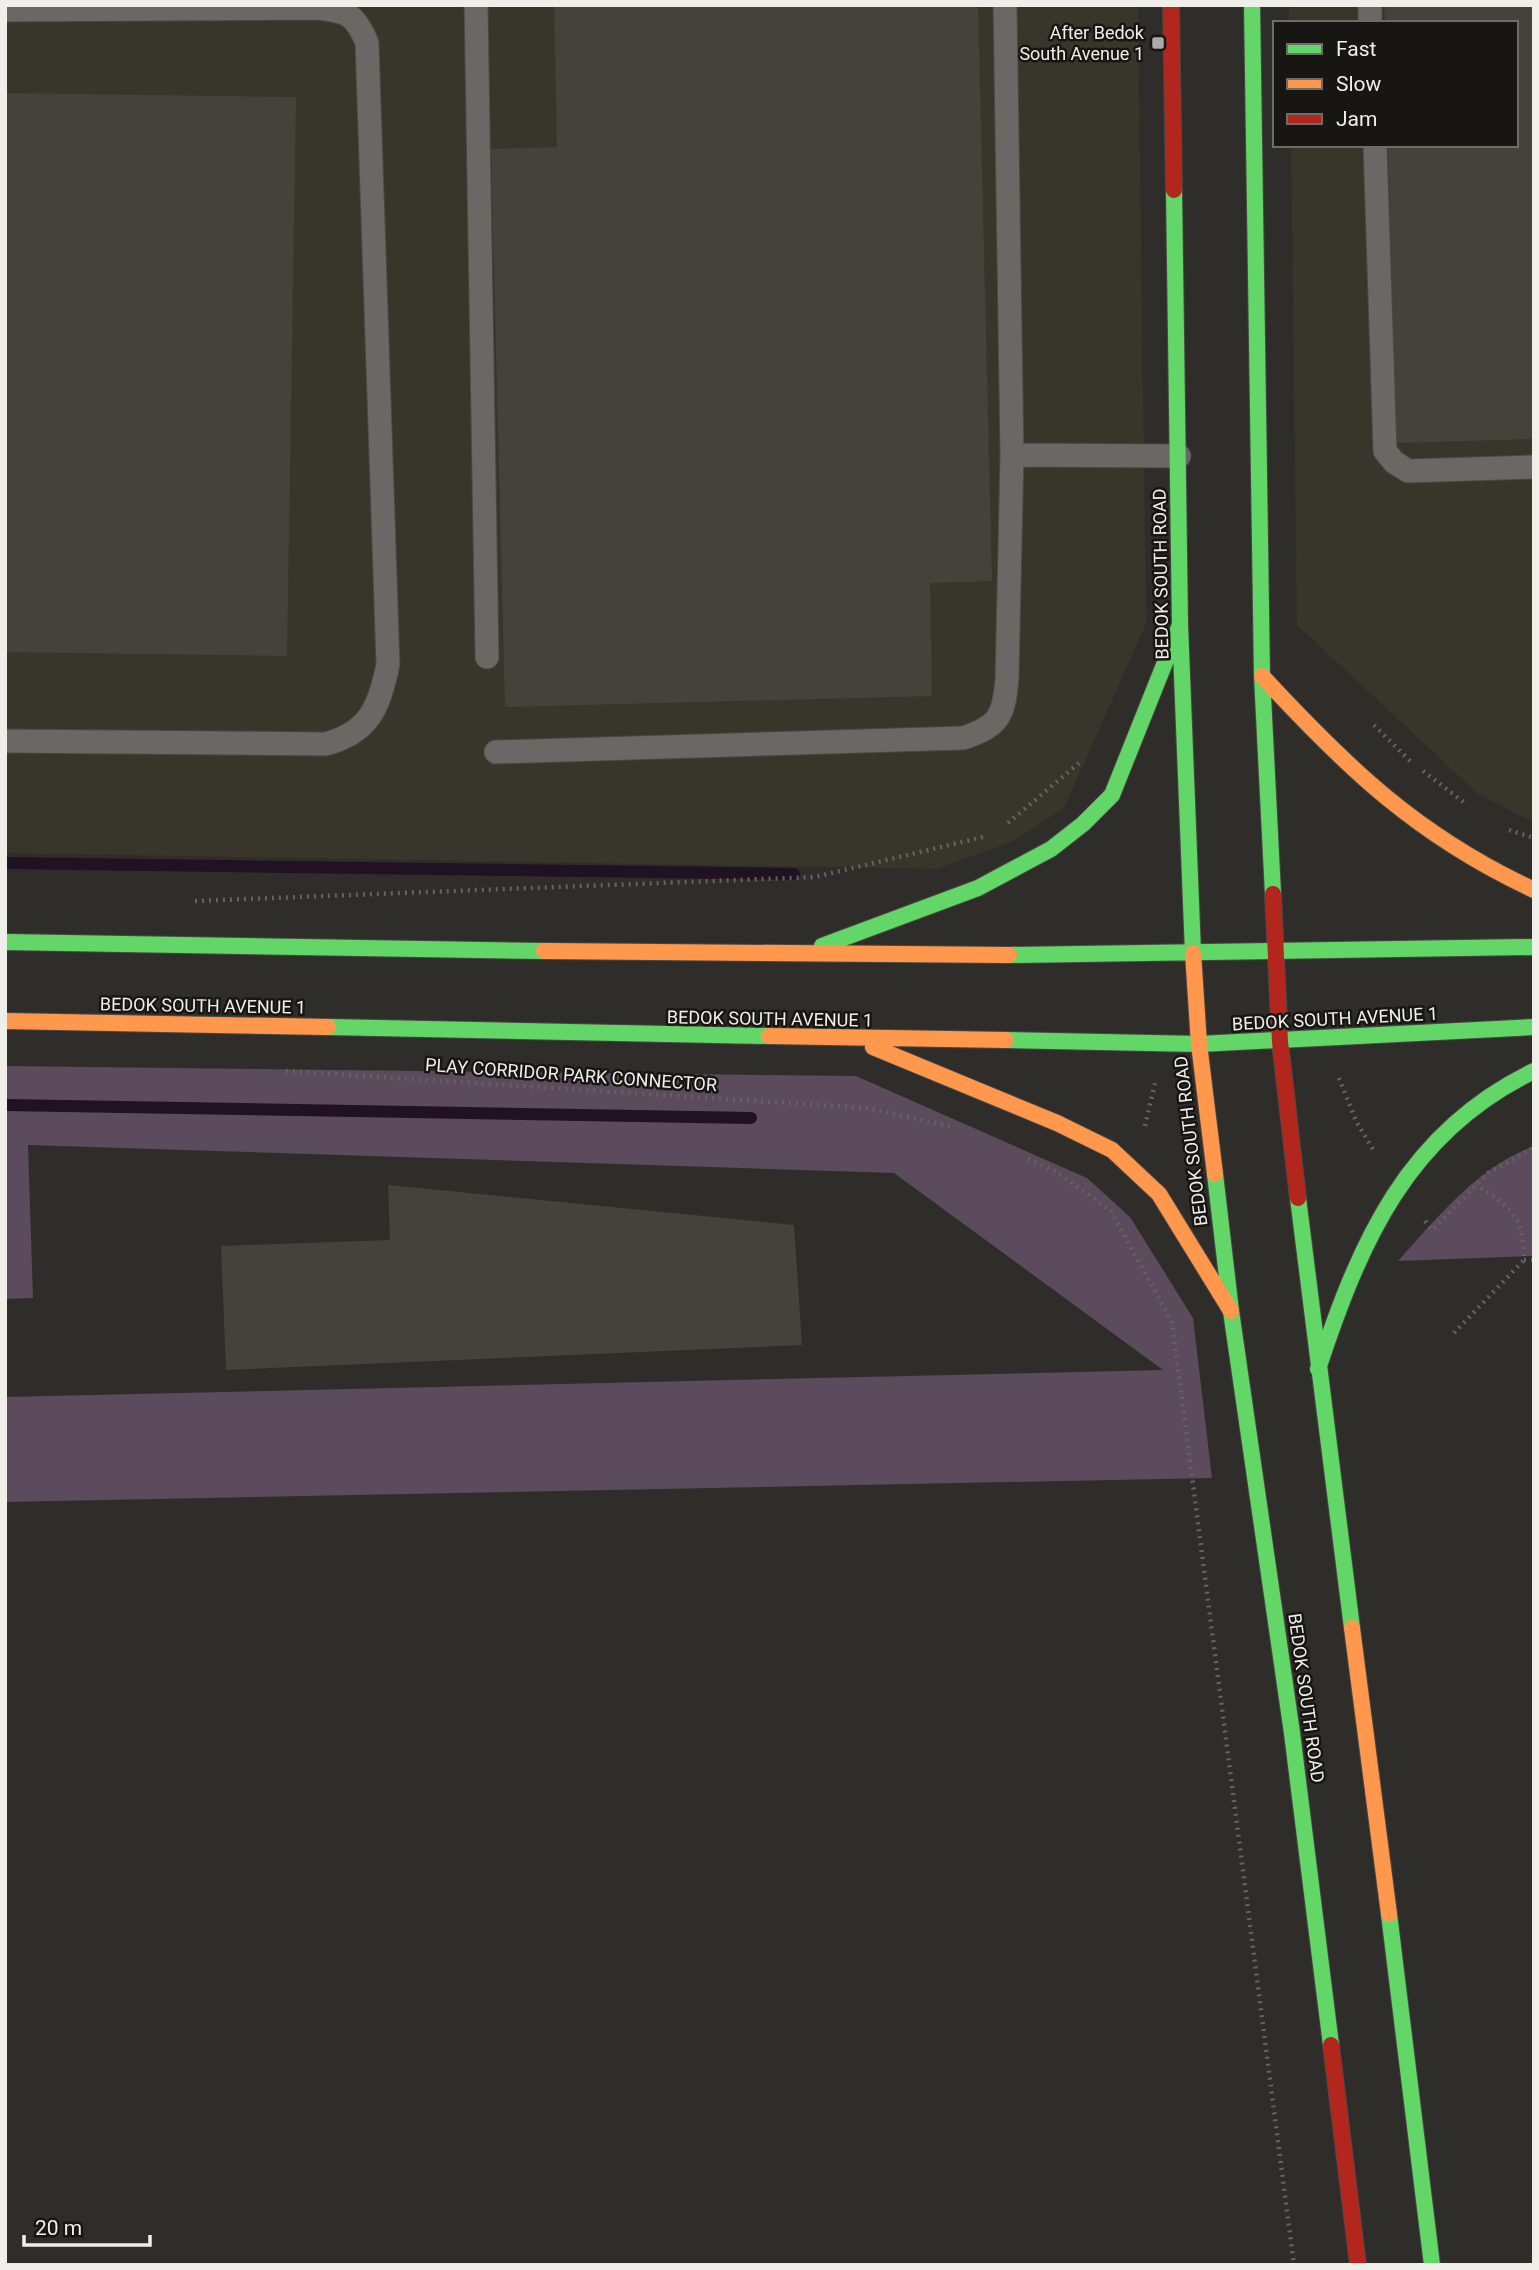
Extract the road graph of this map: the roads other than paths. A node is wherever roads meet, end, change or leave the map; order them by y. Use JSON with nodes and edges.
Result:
{"nodes":[{"id":1,"x":476,"y":5,"type":"edge"},
{"id":2,"x":1005,"y":5,"type":"edge"},
{"id":3,"x":1171,"y":5,"type":"edge"},
{"id":4,"x":1252,"y":5,"type":"edge"},
{"id":5,"x":5,"y":10,"type":"edge"},
{"id":6,"x":1375,"y":147,"type":"edge"},
{"id":7,"x":1012,"y":455,"type":"junction"},
{"id":8,"x":1179,"y":456,"type":"junction"},
{"id":9,"x":1534,"y":467,"type":"edge"},
{"id":10,"x":1180,"y":625,"type":"junction"},
{"id":11,"x":487,"y":657,"type":"dead end"},
{"id":12,"x":1262,"y":676,"type":"junction"},
{"id":13,"x":5,"y":741,"type":"edge"},
{"id":14,"x":496,"y":752,"type":"dead end"},
{"id":15,"x":1534,"y":890,"type":"edge"},
{"id":16,"x":5,"y":942,"type":"edge"},
{"id":17,"x":1534,"y":947,"type":"edge"},
{"id":18,"x":800,"y":955,"type":"junction"},
{"id":19,"x":1193,"y":956,"type":"junction"},
{"id":20,"x":1276,"y":956,"type":"junction"},
{"id":21,"x":5,"y":1021,"type":"edge"},
{"id":22,"x":1534,"y":1027,"type":"edge"},
{"id":23,"x":855,"y":1040,"type":"junction"},
{"id":24,"x":1280,"y":1042,"type":"junction"},
{"id":25,"x":1199,"y":1044,"type":"junction"},
{"id":26,"x":1534,"y":1071,"type":"edge"},
{"id":27,"x":1231,"y":1311,"type":"junction"},
{"id":28,"x":1318,"y":1370,"type":"junction"},
{"id":29,"x":1358,"y":2265,"type":"edge"},
{"id":30,"x":1432,"y":2265,"type":"edge"}],
"edges":[{"from":1,"to":11,"type":"lane"},
{"from":2,"to":7,"type":"lane"},
{"from":3,"to":8,"type":"main road","name":"BEDOK SOUTH ROAD"},
{"from":4,"to":12,"type":"main road"},
{"from":5,"to":13,"type":"lane"},
{"from":6,"to":9,"type":"lane"},
{"from":7,"to":8,"type":"lane"},
{"from":7,"to":14,"type":"lane"},
{"from":8,"to":10,"type":"main road","name":"BEDOK SOUTH ROAD"},
{"from":10,"to":18,"type":"main road"},
{"from":10,"to":19,"type":"main road","name":"BEDOK SOUTH ROAD"},
{"from":12,"to":15,"type":"main road"},
{"from":12,"to":20,"type":"main road"},
{"from":16,"to":18,"type":"main road"},
{"from":17,"to":20,"type":"main road"},
{"from":18,"to":19,"type":"main road"},
{"from":19,"to":20,"type":"main road"},
{"from":19,"to":25,"type":"main road","name":"BEDOK SOUTH ROAD"},
{"from":20,"to":24,"type":"main road"},
{"from":21,"to":23,"type":"main road","name":"BEDOK SOUTH AVENUE 1"},
{"from":22,"to":24,"type":"main road","name":"BEDOK SOUTH AVENUE 1"},
{"from":23,"to":25,"type":"main road","name":"BEDOK SOUTH AVENUE 1"},
{"from":23,"to":27,"type":"main road"},
{"from":24,"to":25,"type":"main road","name":"BEDOK SOUTH AVENUE 1"},
{"from":24,"to":28,"type":"main road"},
{"from":25,"to":27,"type":"main road","name":"BEDOK SOUTH ROAD"},
{"from":26,"to":28,"type":"main road"},
{"from":27,"to":29,"type":"main road","name":"BEDOK SOUTH ROAD"},
{"from":28,"to":30,"type":"main road"}]}
